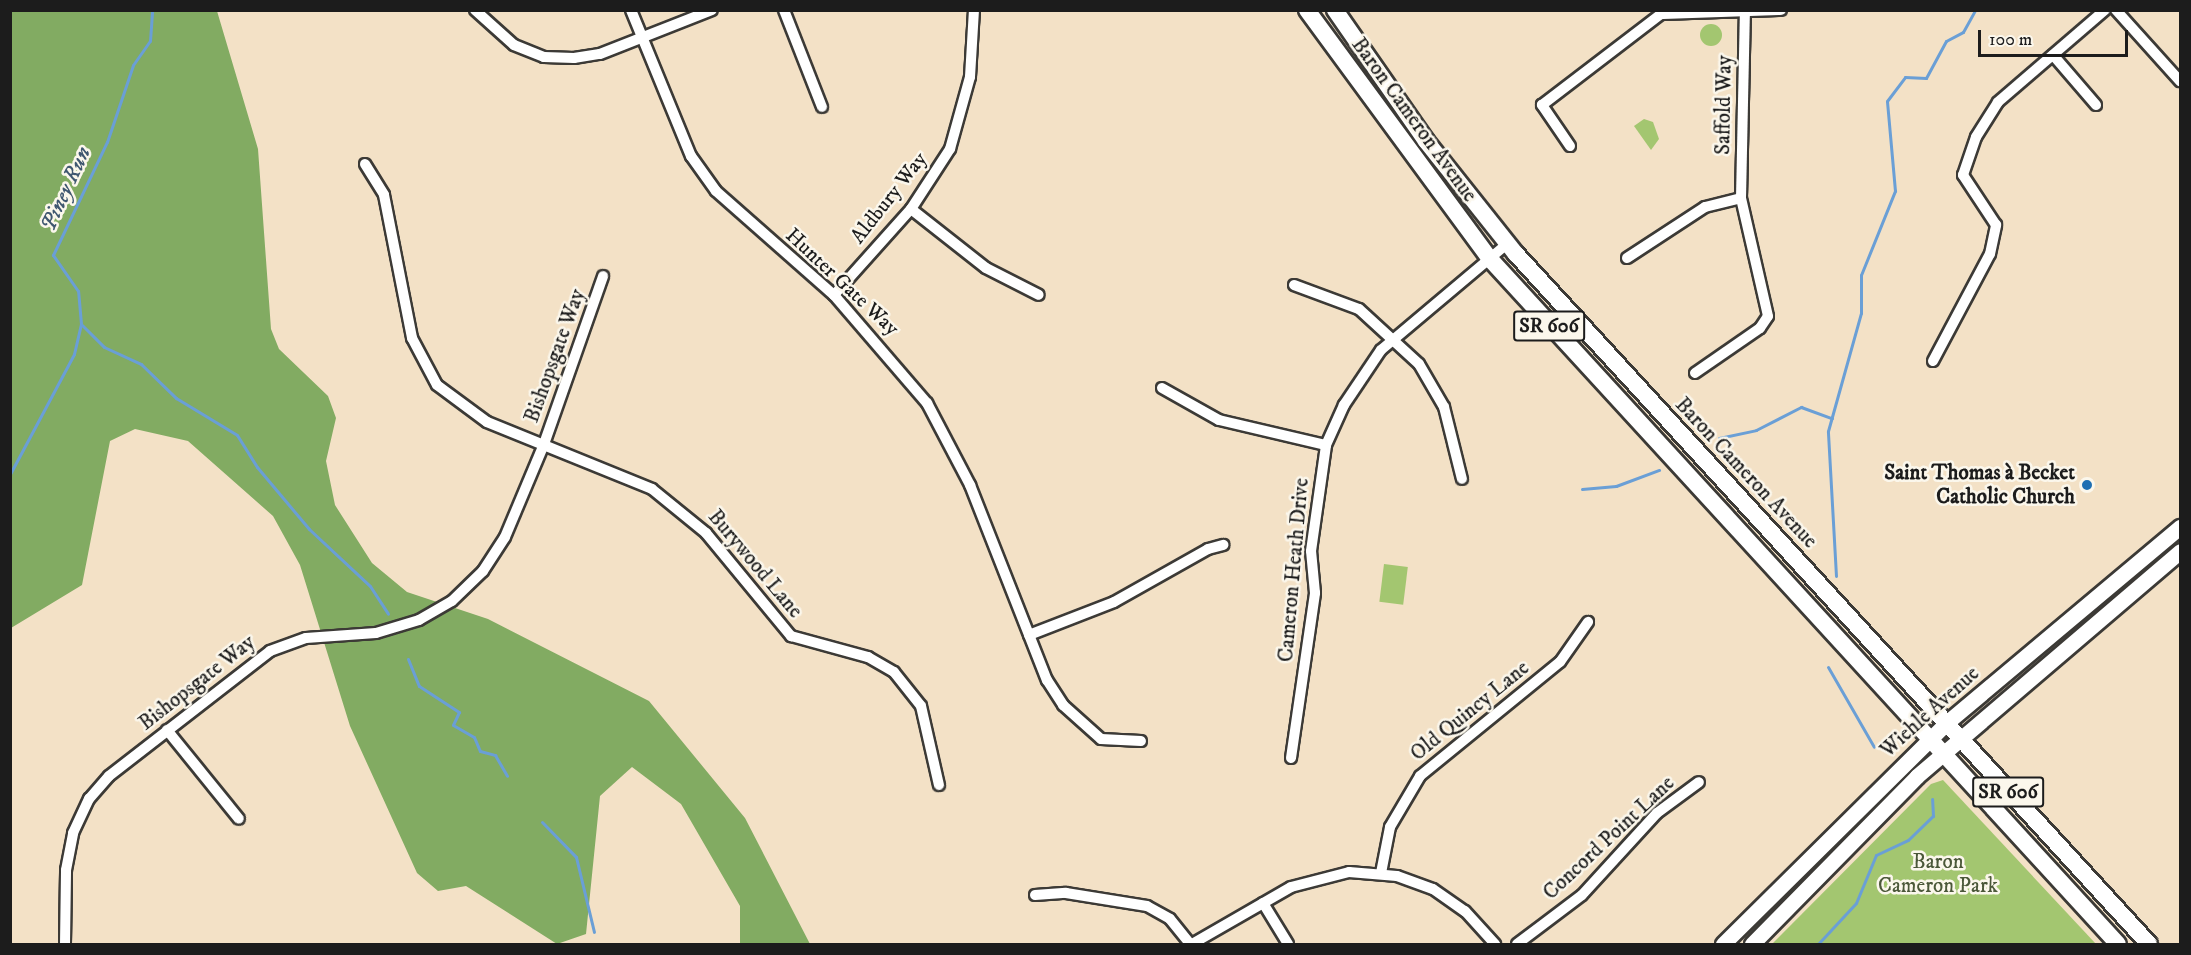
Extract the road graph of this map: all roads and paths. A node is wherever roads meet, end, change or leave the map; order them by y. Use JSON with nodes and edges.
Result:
{"nodes":[{"id":1,"x":475,"y":10,"type":"edge"},
{"id":2,"x":631,"y":10,"type":"edge"},
{"id":3,"x":712,"y":10,"type":"edge"},
{"id":4,"x":784,"y":10,"type":"edge"},
{"id":5,"x":974,"y":10,"type":"edge"},
{"id":6,"x":1308,"y":10,"type":"edge"},
{"id":7,"x":1335,"y":10,"type":"edge"},
{"id":8,"x":1781,"y":10,"type":"edge"},
{"id":9,"x":2105,"y":10,"type":"edge"},
{"id":10,"x":2116,"y":10,"type":"edge"},
{"id":11,"x":1745,"y":11,"type":"edge"},
{"id":12,"x":642,"y":38,"type":"junction"},
{"id":13,"x":2052,"y":55,"type":"junction"},
{"id":14,"x":2181,"y":81,"type":"edge"},
{"id":15,"x":2096,"y":105,"type":"dead end"},
{"id":16,"x":822,"y":107,"type":"dead end"},
{"id":17,"x":1570,"y":146,"type":"dead end"},
{"id":18,"x":365,"y":164,"type":"dead end"},
{"id":19,"x":1741,"y":198,"type":"junction"},
{"id":20,"x":911,"y":209,"type":"junction"},
{"id":21,"x":1507,"y":244,"type":"junction"},
{"id":22,"x":1627,"y":258,"type":"dead end"},
{"id":23,"x":1490,"y":259,"type":"junction"},
{"id":24,"x":603,"y":276,"type":"dead end"},
{"id":25,"x":1294,"y":285,"type":"dead end"},
{"id":26,"x":834,"y":295,"type":"junction"},
{"id":27,"x":1039,"y":295,"type":"dead end"},
{"id":28,"x":1392,"y":339,"type":"junction"},
{"id":29,"x":1933,"y":361,"type":"dead end"},
{"id":30,"x":1695,"y":373,"type":"dead end"},
{"id":31,"x":1162,"y":388,"type":"dead end"},
{"id":32,"x":544,"y":444,"type":"junction"},
{"id":33,"x":1326,"y":445,"type":"junction"},
{"id":34,"x":1462,"y":479,"type":"dead end"},
{"id":35,"x":2181,"y":527,"type":"edge"},
{"id":36,"x":1223,"y":546,"type":"dead end"},
{"id":37,"x":2181,"y":551,"type":"edge"},
{"id":38,"x":1588,"y":622,"type":"dead end"},
{"id":39,"x":1029,"y":635,"type":"junction"},
{"id":40,"x":1945,"y":724,"type":"junction"},
{"id":41,"x":167,"y":730,"type":"junction"},
{"id":42,"x":1958,"y":739,"type":"junction"},
{"id":43,"x":1141,"y":741,"type":"dead end"},
{"id":44,"x":1927,"y":741,"type":"junction"},
{"id":45,"x":1941,"y":755,"type":"junction"},
{"id":46,"x":1291,"y":758,"type":"dead end"},
{"id":47,"x":1699,"y":782,"type":"dead end"},
{"id":48,"x":939,"y":785,"type":"dead end"},
{"id":49,"x":239,"y":819,"type":"dead end"},
{"id":50,"x":1381,"y":873,"type":"junction"},
{"id":51,"x":1035,"y":895,"type":"dead end"},
{"id":52,"x":1263,"y":903,"type":"junction"},
{"id":53,"x":65,"y":945,"type":"edge"},
{"id":54,"x":1191,"y":945,"type":"edge"},
{"id":55,"x":1288,"y":945,"type":"edge"},
{"id":56,"x":1495,"y":945,"type":"edge"},
{"id":57,"x":1517,"y":945,"type":"edge"},
{"id":58,"x":1723,"y":945,"type":"edge"},
{"id":59,"x":1752,"y":945,"type":"edge"},
{"id":60,"x":2118,"y":945,"type":"edge"},
{"id":61,"x":2149,"y":945,"type":"edge"}],
"edges":[{"from":1,"to":12,"type":"street"},
{"from":2,"to":12,"type":"street","name":"Hunter Gate Way"},
{"from":3,"to":12,"type":"street"},
{"from":4,"to":16,"type":"street"},
{"from":5,"to":20,"type":"street","name":"Aldbury Way"},
{"from":6,"to":23,"type":"main road","name":"Baron Cameron Avenue","number":"SR 606"},
{"from":7,"to":21,"type":"main road","name":"Baron Cameron Avenue","number":"SR 606"},
{"from":8,"to":11,"type":"street"},
{"from":9,"to":13,"type":"street"},
{"from":10,"to":14,"type":"street"},
{"from":11,"to":17,"type":"street"},
{"from":11,"to":19,"type":"street","name":"Saffold Way"},
{"from":12,"to":26,"type":"street","name":"Hunter Gate Way"},
{"from":13,"to":15,"type":"street"},
{"from":13,"to":29,"type":"street"},
{"from":18,"to":32,"type":"street","name":"Burywood Lane"},
{"from":19,"to":22,"type":"street"},
{"from":19,"to":30,"type":"street","name":"Saffold Way"},
{"from":20,"to":26,"type":"street","name":"Aldbury Way"},
{"from":20,"to":27,"type":"street"},
{"from":21,"to":23,"type":"street","name":"Cameron Heath Drive"},
{"from":21,"to":40,"type":"main road","name":"Baron Cameron Avenue","number":"SR 606"},
{"from":23,"to":28,"type":"street","name":"Cameron Heath Drive"},
{"from":23,"to":44,"type":"main road","name":"Baron Cameron Avenue","number":"SR 606"},
{"from":24,"to":32,"type":"street","name":"Bishopsgate Way"},
{"from":25,"to":28,"type":"street"},
{"from":26,"to":39,"type":"street","name":"Hunter Gate Way"},
{"from":28,"to":33,"type":"street","name":"Cameron Heath Drive"},
{"from":28,"to":34,"type":"street"},
{"from":31,"to":33,"type":"street"},
{"from":32,"to":41,"type":"street","name":"Bishopsgate Way"},
{"from":32,"to":48,"type":"street","name":"Burywood Lane"},
{"from":33,"to":46,"type":"street","name":"Cameron Heath Drive"},
{"from":35,"to":40,"type":"main road","name":"Wiehle Avenue"},
{"from":36,"to":39,"type":"street"},
{"from":37,"to":42,"type":"main road","name":"Wiehle Avenue"},
{"from":38,"to":50,"type":"street","name":"Old Quincy Lane"},
{"from":39,"to":43,"type":"street","name":"Hunter Gate Way"},
{"from":40,"to":42,"type":"main road","name":"Baron Cameron Avenue","number":"SR 606"},
{"from":40,"to":44,"type":"main road","name":"Wiehle Avenue"},
{"from":41,"to":49,"type":"street"},
{"from":41,"to":53,"type":"street","name":"Bishopsgate Way"},
{"from":42,"to":45,"type":"main road","name":"Wiehle Avenue"},
{"from":42,"to":61,"type":"main road","name":"Baron Cameron Avenue","number":"SR 606"},
{"from":44,"to":45,"type":"main road","name":"Baron Cameron Avenue","number":"SR 606"},
{"from":44,"to":58,"type":"main road","name":"Wiehle Avenue"},
{"from":45,"to":59,"type":"main road","name":"Wiehle Avenue"},
{"from":45,"to":60,"type":"main road","name":"Baron Cameron Avenue","number":"SR 606"},
{"from":47,"to":57,"type":"street","name":"Concord Point Lane"},
{"from":50,"to":52,"type":"street"},
{"from":50,"to":56,"type":"street"},
{"from":51,"to":54,"type":"street"},
{"from":52,"to":54,"type":"street"},
{"from":52,"to":55,"type":"street"}]}
